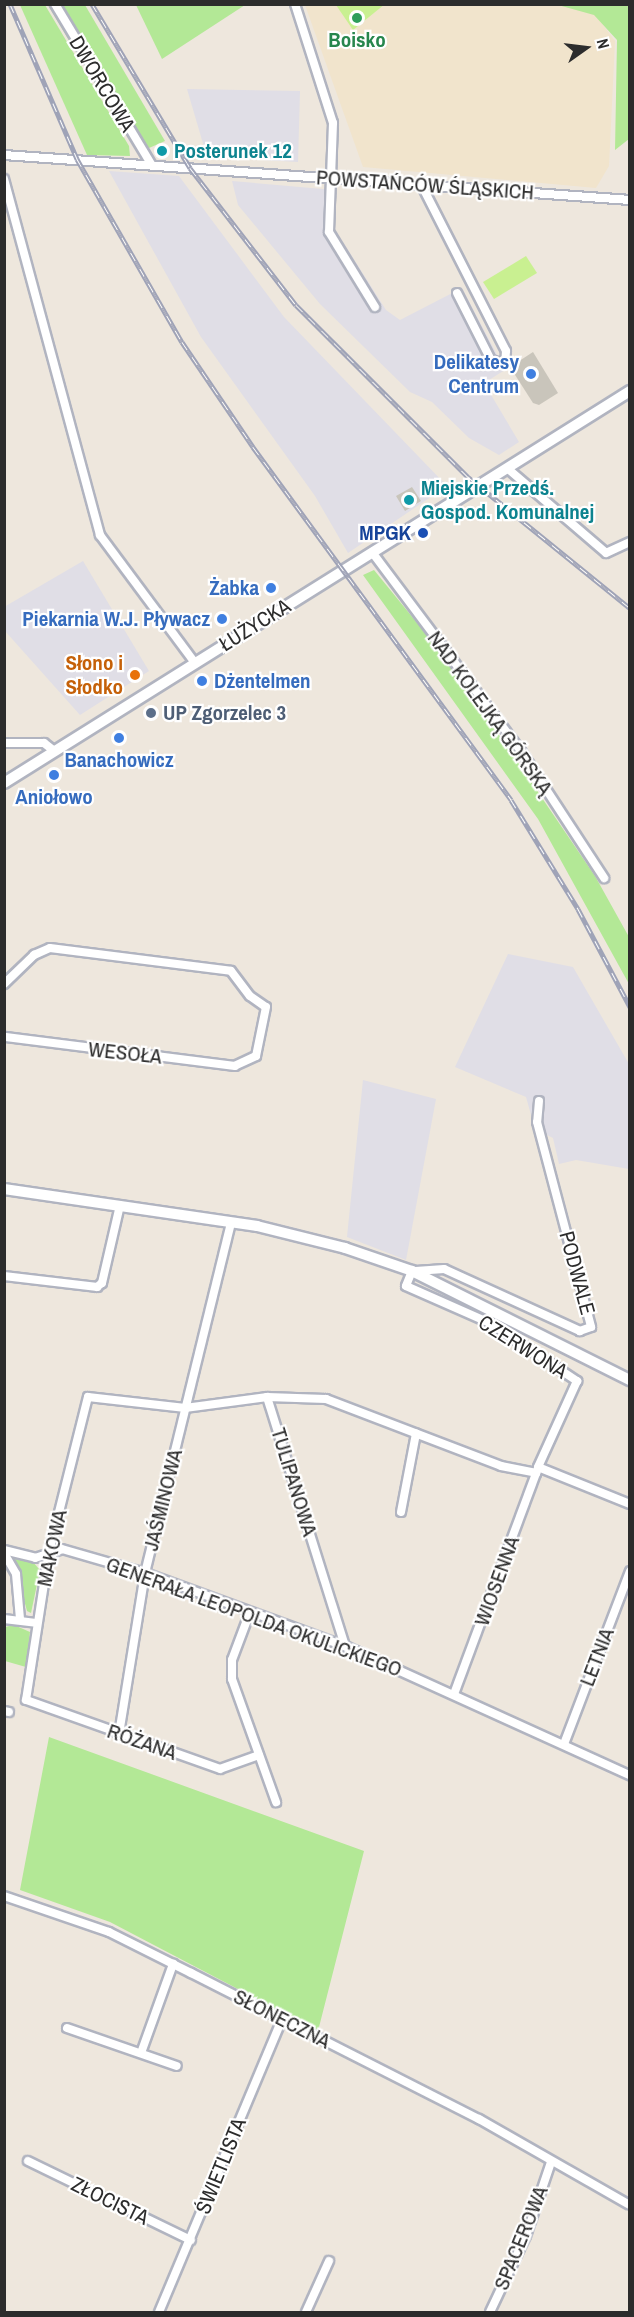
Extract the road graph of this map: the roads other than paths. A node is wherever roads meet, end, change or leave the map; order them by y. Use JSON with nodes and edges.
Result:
{"nodes":[{"id":1,"x":55,"y":4,"type":"edge"},
{"id":2,"x":295,"y":4,"type":"edge"},
{"id":3,"x":4,"y":155,"type":"edge"},
{"id":4,"x":150,"y":164,"type":"junction"},
{"id":5,"x":328,"y":178,"type":"junction"},
{"id":6,"x":4,"y":179,"type":"edge"},
{"id":7,"x":423,"y":186,"type":"junction"},
{"id":8,"x":630,"y":200,"type":"edge"},
{"id":9,"x":457,"y":293,"type":"dead end"},
{"id":10,"x":375,"y":307,"type":"dead end"},
{"id":11,"x":630,"y":391,"type":"edge"},
{"id":12,"x":507,"y":468,"type":"junction"},
{"id":13,"x":630,"y":542,"type":"edge"},
{"id":14,"x":372,"y":552,"type":"junction"},
{"id":15,"x":195,"y":663,"type":"junction"},
{"id":16,"x":4,"y":743,"type":"edge"},
{"id":17,"x":53,"y":750,"type":"junction"},
{"id":18,"x":4,"y":783,"type":"edge"},
{"id":19,"x":604,"y":878,"type":"dead end"},
{"id":20,"x":4,"y":984,"type":"edge"},
{"id":21,"x":4,"y":1037,"type":"edge"},
{"id":22,"x":539,"y":1101,"type":"dead end"},
{"id":23,"x":4,"y":1189,"type":"edge"},
{"id":24,"x":120,"y":1205,"type":"junction"},
{"id":25,"x":231,"y":1222,"type":"junction"},
{"id":26,"x":412,"y":1270,"type":"junction"},
{"id":27,"x":4,"y":1276,"type":"edge"},
{"id":28,"x":630,"y":1380,"type":"edge"},
{"id":29,"x":267,"y":1397,"type":"junction"},
{"id":30,"x":185,"y":1408,"type":"junction"},
{"id":31,"x":416,"y":1433,"type":"junction"},
{"id":32,"x":537,"y":1470,"type":"junction"},
{"id":33,"x":630,"y":1504,"type":"edge"},
{"id":34,"x":400,"y":1512,"type":"dead end"},
{"id":35,"x":4,"y":1552,"type":"edge"},
{"id":36,"x":49,"y":1552,"type":"junction"},
{"id":37,"x":630,"y":1571,"type":"edge"},
{"id":38,"x":145,"y":1573,"type":"junction"},
{"id":39,"x":250,"y":1612,"type":"junction"},
{"id":40,"x":20,"y":1618,"type":"junction"},
{"id":41,"x":4,"y":1619,"type":"edge"},
{"id":42,"x":36,"y":1623,"type":"junction"},
{"id":43,"x":345,"y":1646,"type":"junction"},
{"id":44,"x":454,"y":1694,"type":"junction"},
{"id":45,"x":26,"y":1701,"type":"joint"},
{"id":46,"x":119,"y":1734,"type":"junction"},
{"id":47,"x":564,"y":1744,"type":"junction"},
{"id":48,"x":259,"y":1755,"type":"junction"},
{"id":49,"x":630,"y":1775,"type":"edge"},
{"id":50,"x":276,"y":1802,"type":"dead end"},
{"id":51,"x":4,"y":1896,"type":"edge"},
{"id":52,"x":172,"y":1964,"type":"junction"},
{"id":53,"x":282,"y":2019,"type":"junction"},
{"id":54,"x":68,"y":2028,"type":"dead end"},
{"id":55,"x":141,"y":2053,"type":"junction"},
{"id":56,"x":177,"y":2066,"type":"dead end"},
{"id":57,"x":28,"y":2161,"type":"dead end"},
{"id":58,"x":550,"y":2162,"type":"junction"},
{"id":59,"x":628,"y":2204,"type":"edge"},
{"id":60,"x":191,"y":2240,"type":"junction"},
{"id":61,"x":328,"y":2261,"type":"dead end"},
{"id":62,"x":159,"y":2313,"type":"edge"},
{"id":63,"x":306,"y":2313,"type":"edge"},
{"id":64,"x":490,"y":2313,"type":"edge"}],
"edges":[{"from":1,"to":4,"type":"street","name":"DWORCOWA"},
{"from":2,"to":5,"type":"street"},
{"from":3,"to":4,"type":"street","name":"POWSTAŃCÓW ŚLĄSKICH"},
{"from":4,"to":5,"type":"street","name":"POWSTAŃCÓW ŚLĄSKICH"},
{"from":5,"to":7,"type":"street","name":"POWSTAŃCÓW ŚLĄSKICH"},
{"from":5,"to":10,"type":"street"},
{"from":6,"to":15,"type":"street"},
{"from":7,"to":8,"type":"street","name":"POWSTAŃCÓW ŚLĄSKICH"},
{"from":7,"to":9,"type":"street"},
{"from":11,"to":12,"type":"main road","name":"ŁUŻYCKA"},
{"from":12,"to":13,"type":"street"},
{"from":12,"to":14,"type":"main road","name":"ŁUŻYCKA"},
{"from":14,"to":15,"type":"main road","name":"ŁUŻYCKA"},
{"from":14,"to":19,"type":"street","name":"NAD KOLEJKĄ GÓRSKĄ"},
{"from":15,"to":17,"type":"main road","name":"ŁUŻYCKA"},
{"from":16,"to":17,"type":"street"},
{"from":17,"to":18,"type":"main road","name":"ŁUŻYCKA"},
{"from":20,"to":21,"type":"street","name":"WESOŁA"},
{"from":22,"to":26,"type":"street","name":"PODWALE"},
{"from":23,"to":24,"type":"main road"},
{"from":24,"to":25,"type":"main road"},
{"from":24,"to":27,"type":"street"},
{"from":25,"to":26,"type":"main road"},
{"from":25,"to":30,"type":"street","name":"JAŚMINOWA"},
{"from":26,"to":28,"type":"main road"},
{"from":26,"to":32,"type":"street","name":"CZERWONA"},
{"from":29,"to":30,"type":"street"},
{"from":29,"to":31,"type":"street"},
{"from":29,"to":43,"type":"street","name":"TULIPANOWA"},
{"from":30,"to":36,"type":"street","name":"MAKOWA"},
{"from":30,"to":38,"type":"street","name":"JAŚMINOWA"},
{"from":31,"to":32,"type":"street"},
{"from":31,"to":34,"type":"street"},
{"from":32,"to":33,"type":"street"},
{"from":32,"to":44,"type":"street","name":"WIOSENNA"},
{"from":35,"to":36,"type":"street","name":"GENERAŁA LEOPOLDA OKULICKIEGO"},
{"from":35,"to":40,"type":"street"},
{"from":36,"to":38,"type":"street","name":"GENERAŁA LEOPOLDA OKULICKIEGO"},
{"from":36,"to":42,"type":"street","name":"MAKOWA"},
{"from":37,"to":47,"type":"street","name":"LETNIA"},
{"from":38,"to":39,"type":"street","name":"GENERAŁA LEOPOLDA OKULICKIEGO"},
{"from":38,"to":46,"type":"street","name":"JAŚMINOWA"},
{"from":39,"to":43,"type":"street","name":"GENERAŁA LEOPOLDA OKULICKIEGO"},
{"from":39,"to":48,"type":"street"},
{"from":40,"to":41,"type":"street"},
{"from":40,"to":42,"type":"street"},
{"from":42,"to":45,"type":"street","name":"MAKOWA"},
{"from":43,"to":44,"type":"street","name":"GENERAŁA LEOPOLDA OKULICKIEGO"},
{"from":44,"to":47,"type":"street","name":"GENERAŁA LEOPOLDA OKULICKIEGO"},
{"from":45,"to":46,"type":"street","name":"RÓŻANA"},
{"from":46,"to":48,"type":"street","name":"RÓŻANA"},
{"from":47,"to":49,"type":"street","name":"GENERAŁA LEOPOLDA OKULICKIEGO"},
{"from":48,"to":50,"type":"street"},
{"from":51,"to":52,"type":"street","name":"SŁONECZNA"},
{"from":52,"to":53,"type":"street","name":"SŁONECZNA"},
{"from":52,"to":55,"type":"street"},
{"from":53,"to":58,"type":"street","name":"SŁONECZNA"},
{"from":53,"to":60,"type":"street","name":"ŚWIETLISTA"},
{"from":54,"to":55,"type":"street"},
{"from":55,"to":56,"type":"street"},
{"from":57,"to":60,"type":"street","name":"ZŁOCISTA"},
{"from":58,"to":59,"type":"street","name":"SŁONECZNA"},
{"from":58,"to":64,"type":"street","name":"SPACEROWA"},
{"from":60,"to":62,"type":"street","name":"ŚWIETLISTA"},
{"from":61,"to":63,"type":"street"}]}
